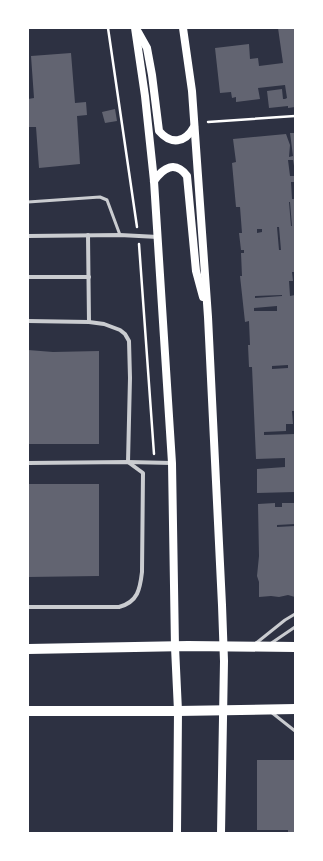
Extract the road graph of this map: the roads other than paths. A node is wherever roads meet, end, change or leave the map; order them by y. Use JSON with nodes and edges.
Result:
{"nodes":[{"id":1,"x":135,"y":28,"type":"edge"},
{"id":2,"x":183,"y":28,"type":"edge"},
{"id":3,"x":194,"y":127,"type":"junction"},
{"id":4,"x":154,"y":181,"type":"junction"},
{"id":5,"x":28,"y":202,"type":"edge"},
{"id":6,"x":88,"y":235,"type":"junction"},
{"id":7,"x":120,"y":235,"type":"junction"},
{"id":8,"x":28,"y":236,"type":"edge"},
{"id":9,"x":158,"y":236,"type":"junction"},
{"id":10,"x":28,"y":277,"type":"edge"},
{"id":11,"x":89,"y":277,"type":"junction"},
{"id":12,"x":208,"y":317,"type":"junction"},
{"id":13,"x":28,"y":321,"type":"edge"},
{"id":14,"x":89,"y":322,"type":"junction"},
{"id":15,"x":128,"y":462,"type":"junction"},
{"id":16,"x":28,"y":463,"type":"edge"},
{"id":17,"x":172,"y":463,"type":"junction"},
{"id":18,"x":28,"y":607,"type":"edge"},
{"id":19,"x":295,"y":614,"type":"edge"},
{"id":20,"x":295,"y":627,"type":"edge"},
{"id":21,"x":175,"y":647,"type":"junction"},
{"id":22,"x":224,"y":647,"type":"junction"},
{"id":23,"x":251,"y":647,"type":"junction"},
{"id":24,"x":265,"y":647,"type":"junction"},
{"id":25,"x":295,"y":647,"type":"edge"},
{"id":26,"x":28,"y":649,"type":"edge"},
{"id":27,"x":268,"y":709,"type":"junction"},
{"id":28,"x":295,"y":709,"type":"edge"},
{"id":29,"x":223,"y":710,"type":"junction"},
{"id":30,"x":28,"y":711,"type":"edge"},
{"id":31,"x":178,"y":711,"type":"junction"},
{"id":32,"x":295,"y":731,"type":"edge"},
{"id":33,"x":177,"y":833,"type":"edge"},
{"id":34,"x":221,"y":833,"type":"edge"}],
"edges":[{"from":1,"to":3,"type":"main road"},
{"from":1,"to":4,"type":"main road"},
{"from":2,"to":3,"type":"main road"},
{"from":3,"to":12,"type":"main road"},
{"from":4,"to":9,"type":"main road"},
{"from":4,"to":12,"type":"main road"},
{"from":5,"to":7,"type":"lane"},
{"from":6,"to":7,"type":"street"},
{"from":6,"to":8,"type":"street"},
{"from":6,"to":11,"type":"street"},
{"from":7,"to":9,"type":"street"},
{"from":9,"to":17,"type":"main road"},
{"from":10,"to":11,"type":"street"},
{"from":11,"to":14,"type":"street"},
{"from":12,"to":22,"type":"main road"},
{"from":13,"to":14,"type":"street"},
{"from":14,"to":15,"type":"street"},
{"from":15,"to":16,"type":"street"},
{"from":15,"to":17,"type":"street"},
{"from":15,"to":18,"type":"street"},
{"from":17,"to":21,"type":"main road"},
{"from":19,"to":23,"type":"lane"},
{"from":20,"to":24,"type":"lane"},
{"from":21,"to":22,"type":"main road"},
{"from":21,"to":26,"type":"main road"},
{"from":21,"to":31,"type":"main road"},
{"from":22,"to":23,"type":"main road"},
{"from":22,"to":29,"type":"main road"},
{"from":23,"to":24,"type":"main road"},
{"from":24,"to":25,"type":"main road"},
{"from":27,"to":28,"type":"main road"},
{"from":27,"to":29,"type":"main road"},
{"from":27,"to":32,"type":"lane"},
{"from":29,"to":31,"type":"main road"},
{"from":29,"to":34,"type":"main road"},
{"from":30,"to":31,"type":"main road"},
{"from":31,"to":33,"type":"main road"}]}
